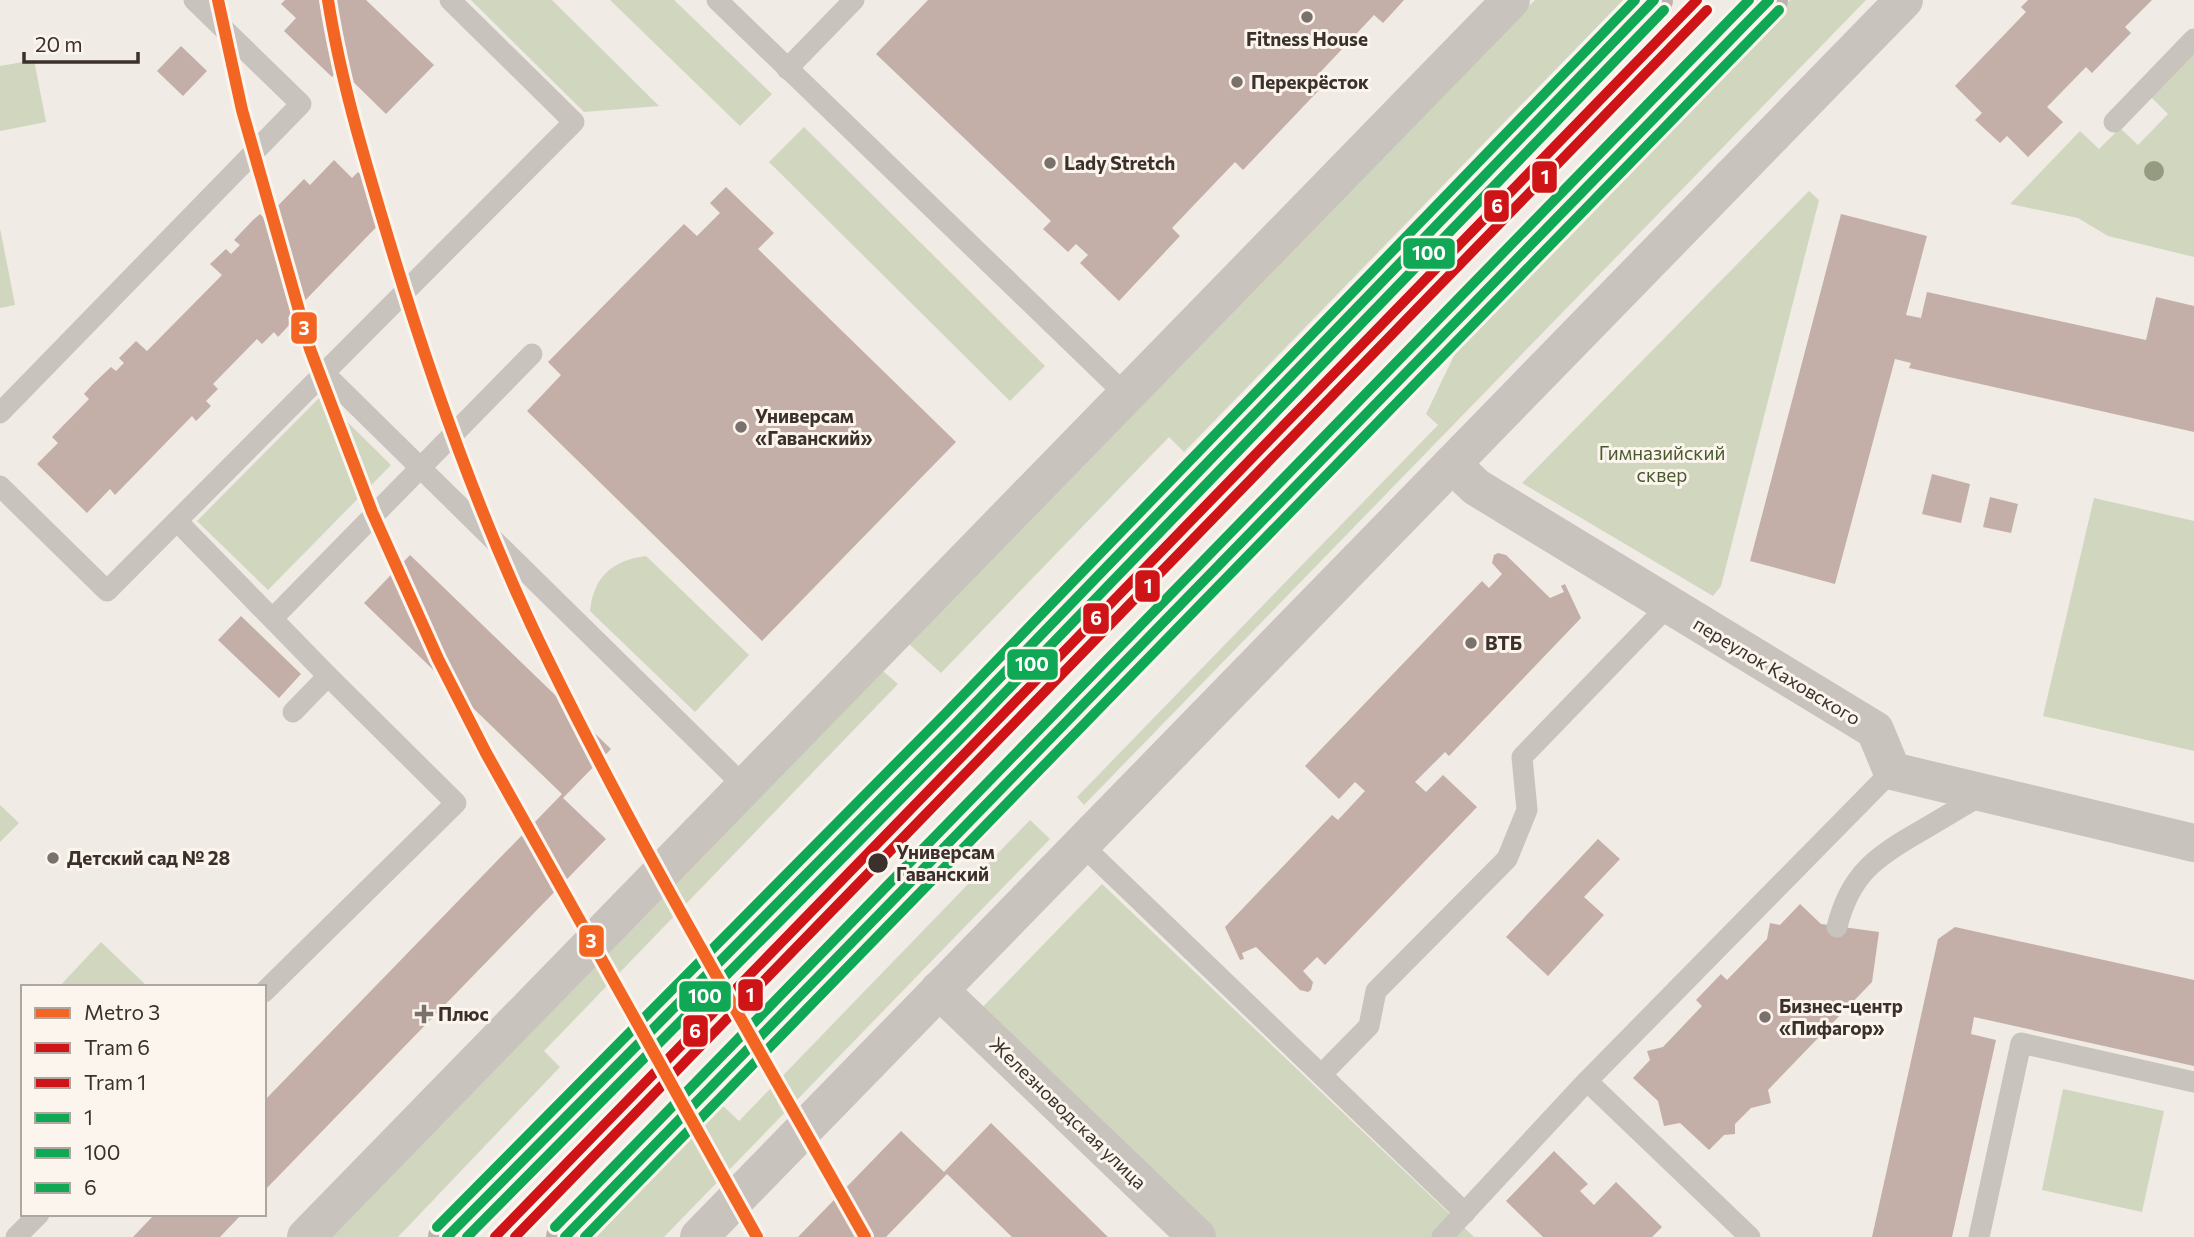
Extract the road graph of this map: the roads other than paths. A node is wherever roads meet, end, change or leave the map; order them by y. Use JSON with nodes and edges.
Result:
{"nodes":[{"id":1,"x":194,"y":0,"type":"edge"},
{"id":2,"x":450,"y":0,"type":"edge"},
{"id":3,"x":717,"y":0,"type":"edge"},
{"id":4,"x":854,"y":0,"type":"edge"},
{"id":5,"x":1511,"y":0,"type":"edge"},
{"id":6,"x":1654,"y":0,"type":"edge"},
{"id":7,"x":1769,"y":0,"type":"edge"},
{"id":8,"x":1903,"y":0,"type":"edge"},
{"id":9,"x":2194,"y":38,"type":"edge"},
{"id":10,"x":788,"y":69,"type":"junction"},
{"id":11,"x":2114,"y":122,"type":"dead end"},
{"id":12,"x":533,"y":354,"type":"dead end"},
{"id":13,"x":325,"y":374,"type":"junction"},
{"id":14,"x":1126,"y":395,"type":"junction"},
{"id":15,"x":0,"y":413,"type":"edge"},
{"id":16,"x":1452,"y":464,"type":"junction"},
{"id":17,"x":421,"y":469,"type":"junction"},
{"id":18,"x":0,"y":486,"type":"edge"},
{"id":19,"x":177,"y":521,"type":"junction"},
{"id":20,"x":1668,"y":606,"type":"junction"},
{"id":21,"x":272,"y":618,"type":"junction"},
{"id":22,"x":328,"y":676,"type":"junction"},
{"id":23,"x":293,"y":712,"type":"dead end"},
{"id":24,"x":1892,"y":771,"type":"junction"},
{"id":25,"x":745,"y":787,"type":"junction"},
{"id":26,"x":1984,"y":793,"type":"junction"},
{"id":27,"x":2194,"y":843,"type":"edge"},
{"id":28,"x":1081,"y":844,"type":"junction"},
{"id":29,"x":1837,"y":927,"type":"dead end"},
{"id":30,"x":266,"y":990,"type":"edge"},
{"id":31,"x":939,"y":990,"type":"junction"},
{"id":32,"x":1322,"y":1074,"type":"junction"},
{"id":33,"x":1587,"y":1081,"type":"junction"},
{"id":34,"x":2194,"y":1082,"type":"edge"},
{"id":35,"x":1465,"y":1213,"type":"junction"},
{"id":36,"x":37,"y":1216,"type":"edge"},
{"id":37,"x":16,"y":1237,"type":"edge"},
{"id":38,"x":306,"y":1237,"type":"edge"},
{"id":39,"x":447,"y":1237,"type":"edge"},
{"id":40,"x":565,"y":1237,"type":"edge"},
{"id":41,"x":699,"y":1237,"type":"edge"},
{"id":42,"x":1197,"y":1237,"type":"edge"},
{"id":43,"x":1442,"y":1237,"type":"edge"},
{"id":44,"x":1750,"y":1237,"type":"edge"},
{"id":45,"x":1979,"y":1237,"type":"edge"}],
"edges":[{"from":1,"to":15,"type":"lane"},
{"from":2,"to":13,"type":"lane"},
{"from":3,"to":10,"type":"lane"},
{"from":4,"to":10,"type":"lane"},
{"from":5,"to":14,"type":"street"},
{"from":6,"to":39,"type":"main road"},
{"from":7,"to":40,"type":"main road"},
{"from":8,"to":16,"type":"street"},
{"from":9,"to":11,"type":"lane"},
{"from":10,"to":14,"type":"lane"},
{"from":12,"to":17,"type":"lane"},
{"from":13,"to":17,"type":"lane"},
{"from":13,"to":19,"type":"lane"},
{"from":14,"to":25,"type":"street"},
{"from":16,"to":20,"type":"street","name":"переулок Каховского"},
{"from":16,"to":28,"type":"street"},
{"from":17,"to":21,"type":"lane"},
{"from":17,"to":25,"type":"lane"},
{"from":18,"to":19,"type":"lane"},
{"from":19,"to":21,"type":"lane"},
{"from":20,"to":24,"type":"street","name":"переулок Каховского"},
{"from":20,"to":32,"type":"lane"},
{"from":21,"to":22,"type":"lane"},
{"from":22,"to":23,"type":"lane"},
{"from":22,"to":30,"type":"lane"},
{"from":24,"to":26,"type":"street"},
{"from":24,"to":33,"type":"lane"},
{"from":25,"to":38,"type":"street"},
{"from":26,"to":27,"type":"street"},
{"from":26,"to":29,"type":"lane"},
{"from":28,"to":31,"type":"street"},
{"from":28,"to":32,"type":"lane"},
{"from":31,"to":41,"type":"street"},
{"from":31,"to":42,"type":"street","name":"Железноводская улица"},
{"from":32,"to":35,"type":"lane"},
{"from":33,"to":35,"type":"lane"},
{"from":33,"to":44,"type":"lane"},
{"from":34,"to":45,"type":"lane"},
{"from":35,"to":43,"type":"lane"},
{"from":36,"to":37,"type":"lane"}]}
